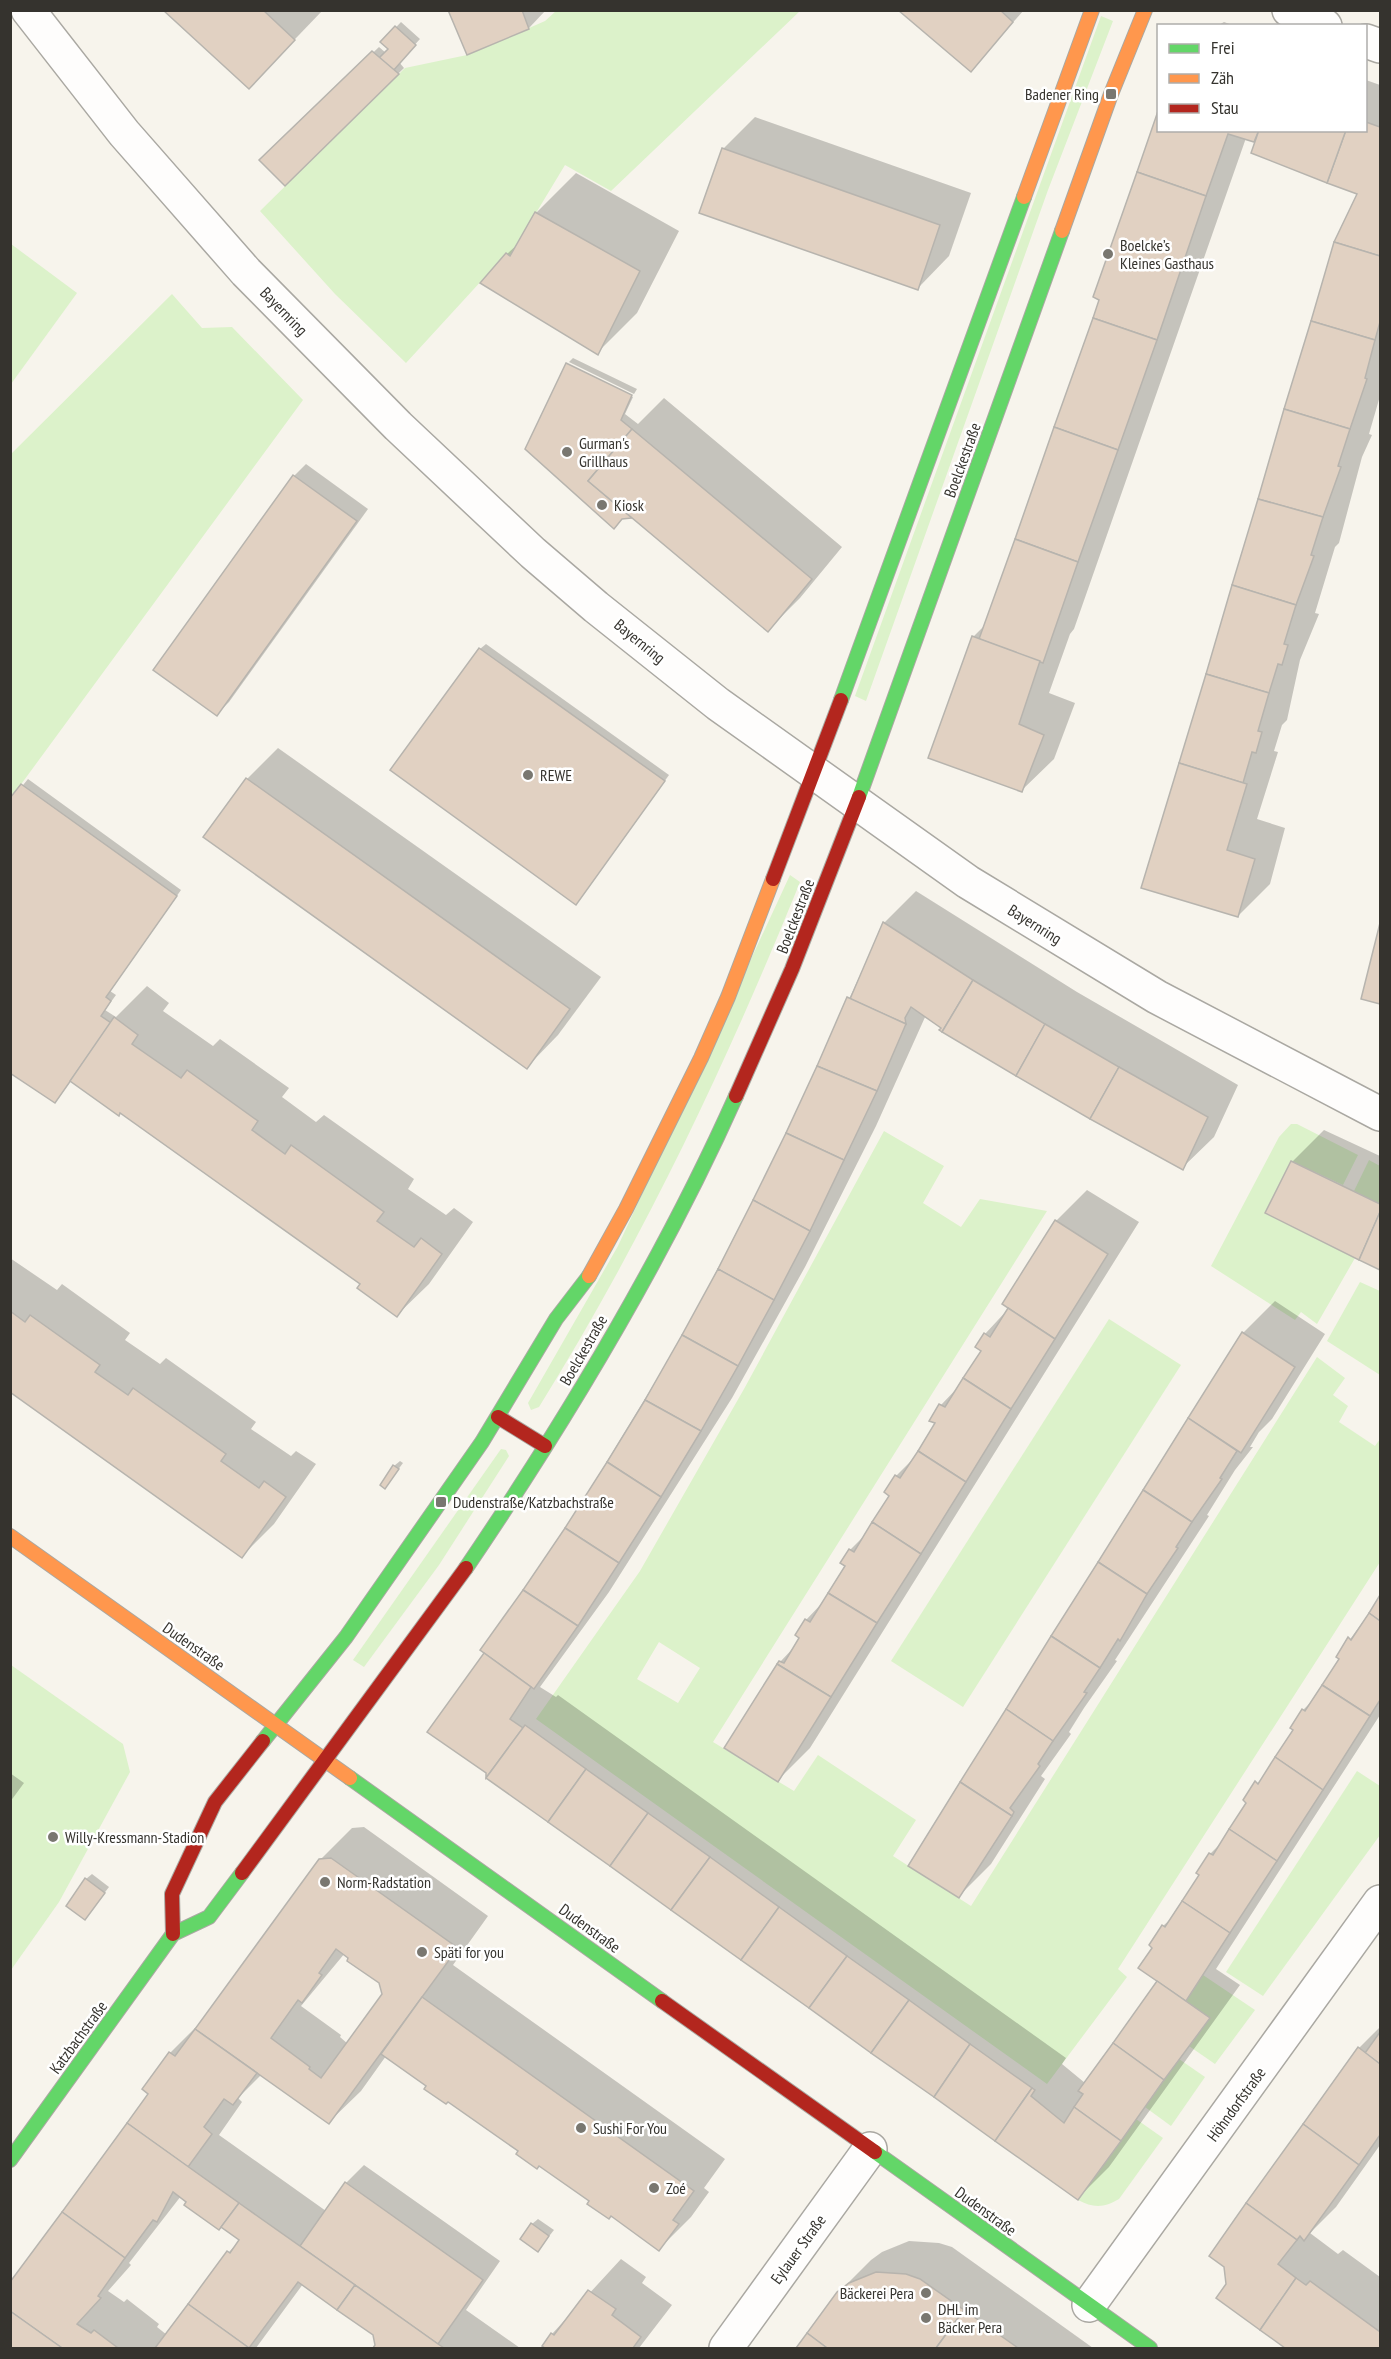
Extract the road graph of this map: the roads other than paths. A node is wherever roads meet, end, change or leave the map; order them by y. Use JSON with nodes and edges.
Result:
{"nodes":[{"id":1,"x":28,"y":10,"type":"edge"},
{"id":2,"x":1092,"y":10,"type":"edge"},
{"id":3,"x":1145,"y":10,"type":"edge"},
{"id":4,"x":1289,"y":10,"type":"edge"},
{"id":5,"x":1320,"y":24,"type":"edge"},
{"id":6,"x":814,"y":772,"type":"junction"},
{"id":7,"x":856,"y":802,"type":"junction"},
{"id":8,"x":1380,"y":1114,"type":"edge"},
{"id":9,"x":498,"y":1417,"type":"junction"},
{"id":10,"x":545,"y":1446,"type":"junction"},
{"id":11,"x":10,"y":1536,"type":"edge"},
{"id":12,"x":278,"y":1726,"type":"junction"},
{"id":13,"x":326,"y":1760,"type":"junction"},
{"id":14,"x":1380,"y":1902,"type":"edge"},
{"id":15,"x":173,"y":1934,"type":"junction"},
{"id":16,"x":870,"y":2148,"type":"junction"},
{"id":17,"x":10,"y":2160,"type":"edge"},
{"id":18,"x":1089,"y":2305,"type":"junction"},
{"id":19,"x":726,"y":2349,"type":"edge"},
{"id":20,"x":1150,"y":2349,"type":"edge"}],
"edges":[{"from":1,"to":6,"type":"street","name":"Bayernring"},
{"from":2,"to":6,"type":"main road","name":"Boelckestraße"},
{"from":3,"to":7,"type":"main road","name":"Boelckestraße"},
{"from":4,"to":5,"type":"street"},
{"from":6,"to":7,"type":"street","name":"Bayernring"},
{"from":6,"to":9,"type":"main road","name":"Boelckestraße"},
{"from":7,"to":8,"type":"street","name":"Bayernring"},
{"from":7,"to":10,"type":"main road","name":"Boelckestraße"},
{"from":9,"to":10,"type":"main road"},
{"from":9,"to":12,"type":"main road","name":"Boelckestraße"},
{"from":10,"to":13,"type":"main road","name":"Boelckestraße"},
{"from":11,"to":12,"type":"main road","name":"Dudenstraße"},
{"from":12,"to":13,"type":"main road","name":"Dudenstraße"},
{"from":12,"to":15,"type":"main road"},
{"from":13,"to":15,"type":"main road","name":"Katzbachstraße"},
{"from":13,"to":16,"type":"main road","name":"Dudenstraße"},
{"from":14,"to":18,"type":"street","name":"Höhndorfstraße"},
{"from":15,"to":17,"type":"main road","name":"Katzbachstraße"},
{"from":16,"to":18,"type":"main road","name":"Dudenstraße"},
{"from":16,"to":19,"type":"street","name":"Eylauer Straße"},
{"from":18,"to":20,"type":"main road","name":"Dudenstraße"}]}
